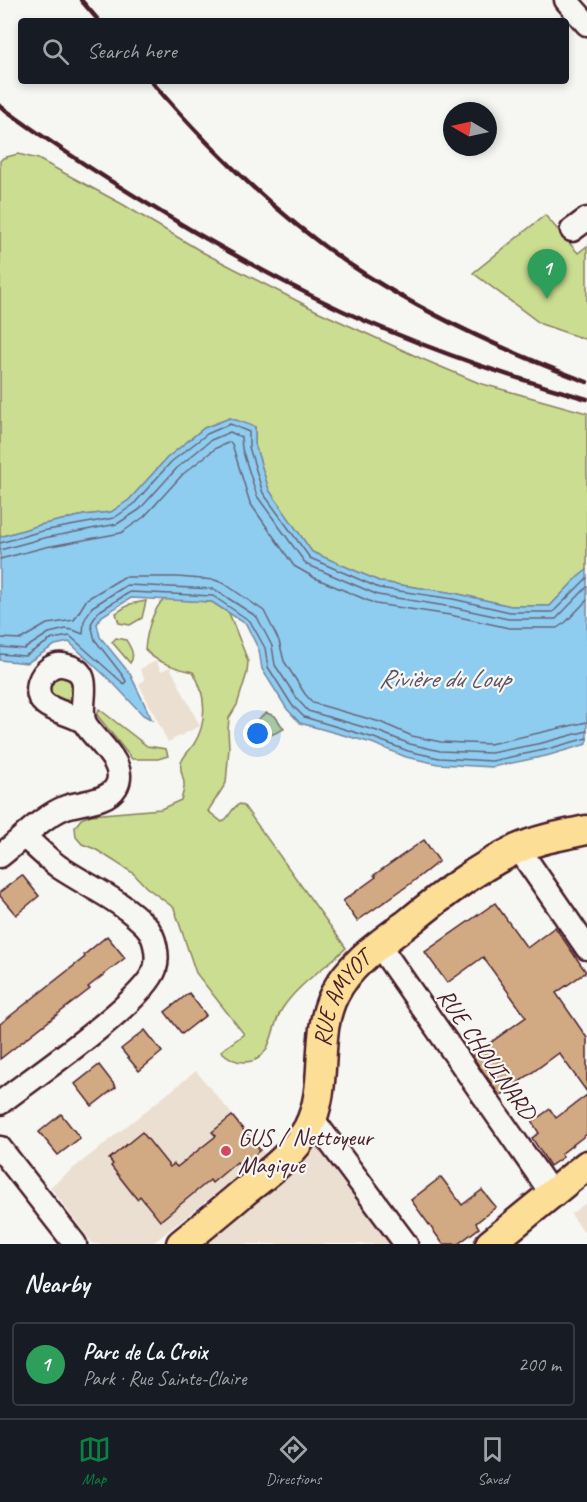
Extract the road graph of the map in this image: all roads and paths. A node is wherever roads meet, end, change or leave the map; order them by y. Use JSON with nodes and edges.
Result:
{"nodes":[{"id":1,"x":566,"y":0,"type":"edge"},
{"id":2,"x":587,"y":24,"type":"edge"},
{"id":3,"x":85,"y":723,"type":"dead end"},
{"id":4,"x":587,"y":830,"type":"edge"},
{"id":5,"x":25,"y":837,"type":"junction"},
{"id":6,"x":519,"y":849,"type":"junction"},
{"id":7,"x":0,"y":856,"type":"edge"},
{"id":8,"x":379,"y":945,"type":"junction"},
{"id":9,"x":587,"y":948,"type":"edge"},
{"id":10,"x":0,"y":1103,"type":"edge"},
{"id":11,"x":312,"y":1118,"type":"junction"},
{"id":12,"x":0,"y":1148,"type":"edge"},
{"id":13,"x":587,"y":1165,"type":"edge"},
{"id":14,"x":552,"y":1194,"type":"junction"},
{"id":15,"x":75,"y":1244,"type":"edge"},
{"id":16,"x":181,"y":1244,"type":"edge"},
{"id":17,"x":406,"y":1244,"type":"edge"},
{"id":18,"x":490,"y":1244,"type":"edge"}],
"edges":[{"from":1,"to":2,"type":"street"},
{"from":3,"to":5,"type":"street"},
{"from":4,"to":6,"type":"main road","name":"RUE AMYOT"},
{"from":5,"to":7,"type":"street"},
{"from":5,"to":10,"type":"street"},
{"from":6,"to":8,"type":"main road","name":"RUE AMYOT"},
{"from":6,"to":9,"type":"street"},
{"from":8,"to":11,"type":"main road","name":"RUE AMYOT"},
{"from":8,"to":14,"type":"street","name":"RUE CHOUINARD"},
{"from":11,"to":16,"type":"main road","name":"RUE AMYOT"},
{"from":11,"to":17,"type":"street"},
{"from":12,"to":15,"type":"street"},
{"from":13,"to":14,"type":"main road"},
{"from":14,"to":18,"type":"main road"}]}
